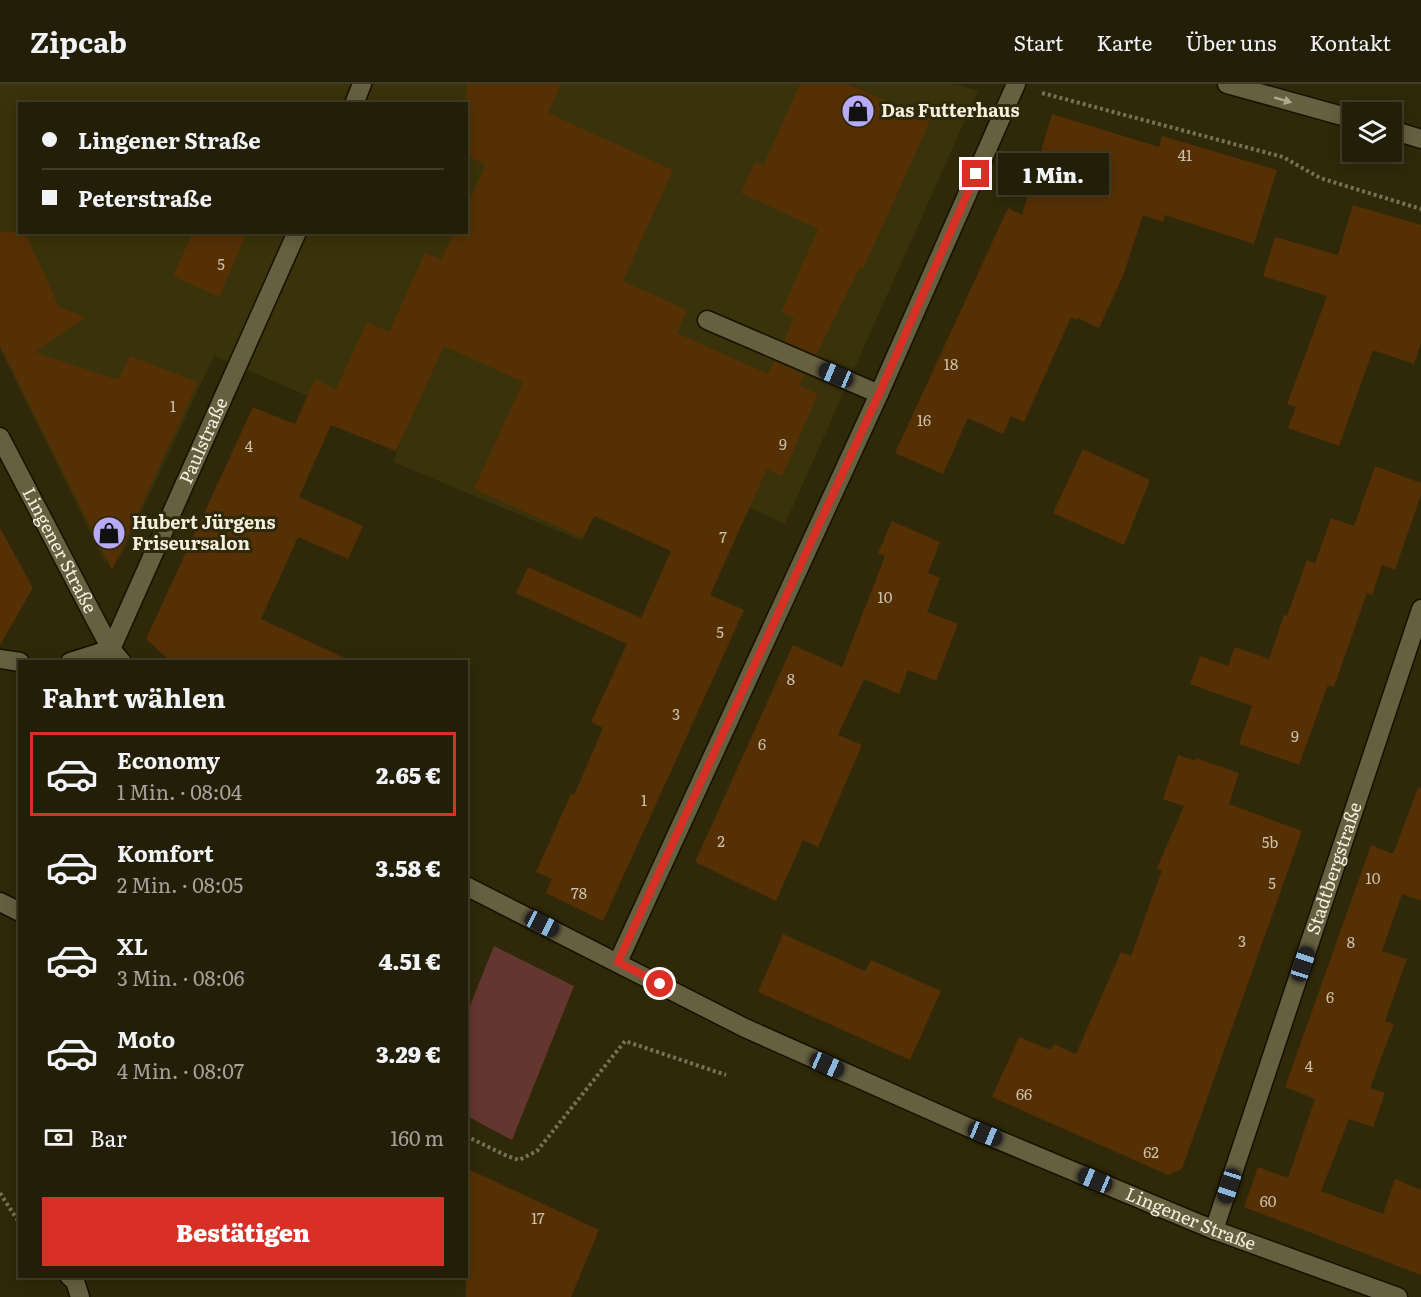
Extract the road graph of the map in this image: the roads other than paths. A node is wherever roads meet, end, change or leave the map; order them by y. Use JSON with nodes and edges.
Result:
{"nodes":[{"id":1,"x":362,"y":84,"type":"edge"},
{"id":2,"x":1227,"y":84,"type":"edge"},
{"id":3,"x":1016,"y":85,"type":"edge"},
{"id":4,"x":355,"y":102,"type":"edge"},
{"id":5,"x":1342,"y":116,"type":"edge"},
{"id":6,"x":1402,"y":133,"type":"edge"},
{"id":7,"x":1421,"y":139,"type":"edge"},
{"id":8,"x":296,"y":234,"type":"edge"},
{"id":9,"x":707,"y":320,"type":"dead end"},
{"id":10,"x":879,"y":394,"type":"junction"},
{"id":11,"x":0,"y":437,"type":"edge"},
{"id":12,"x":1421,"y":609,"type":"edge"},
{"id":13,"x":116,"y":655,"type":"edge"},
{"id":14,"x":0,"y":659,"type":"edge"},
{"id":15,"x":83,"y":660,"type":"edge"},
{"id":16,"x":18,"y":662,"type":"edge"},
{"id":17,"x":468,"y":887,"type":"edge"},
{"id":18,"x":0,"y":902,"type":"edge"},
{"id":19,"x":18,"y":911,"type":"edge"},
{"id":20,"x":618,"y":962,"type":"junction"},
{"id":21,"x":1214,"y":1230,"type":"junction"},
{"id":22,"x":71,"y":1278,"type":"edge"},
{"id":23,"x":80,"y":1297,"type":"edge"},
{"id":24,"x":1398,"y":1297,"type":"edge"}],
"edges":[{"from":1,"to":4,"type":"street"},
{"from":2,"to":5,"type":"street","one_way":true},
{"from":3,"to":10,"type":"street"},
{"from":6,"to":7,"type":"street"},
{"from":8,"to":13,"type":"street","name":"Paulstraße"},
{"from":9,"to":10,"type":"street"},
{"from":10,"to":20,"type":"street"},
{"from":11,"to":13,"type":"street","name":"Lingener Straße"},
{"from":12,"to":21,"type":"street","name":"Stadtbergstraße"},
{"from":13,"to":15,"type":"street"},
{"from":14,"to":16,"type":"street"},
{"from":17,"to":20,"type":"street","name":"Lingener Straße"},
{"from":18,"to":19,"type":"street"},
{"from":20,"to":21,"type":"street","name":"Lingener Straße"},
{"from":21,"to":24,"type":"street","name":"Lingener Straße"},
{"from":22,"to":23,"type":"street"}]}
